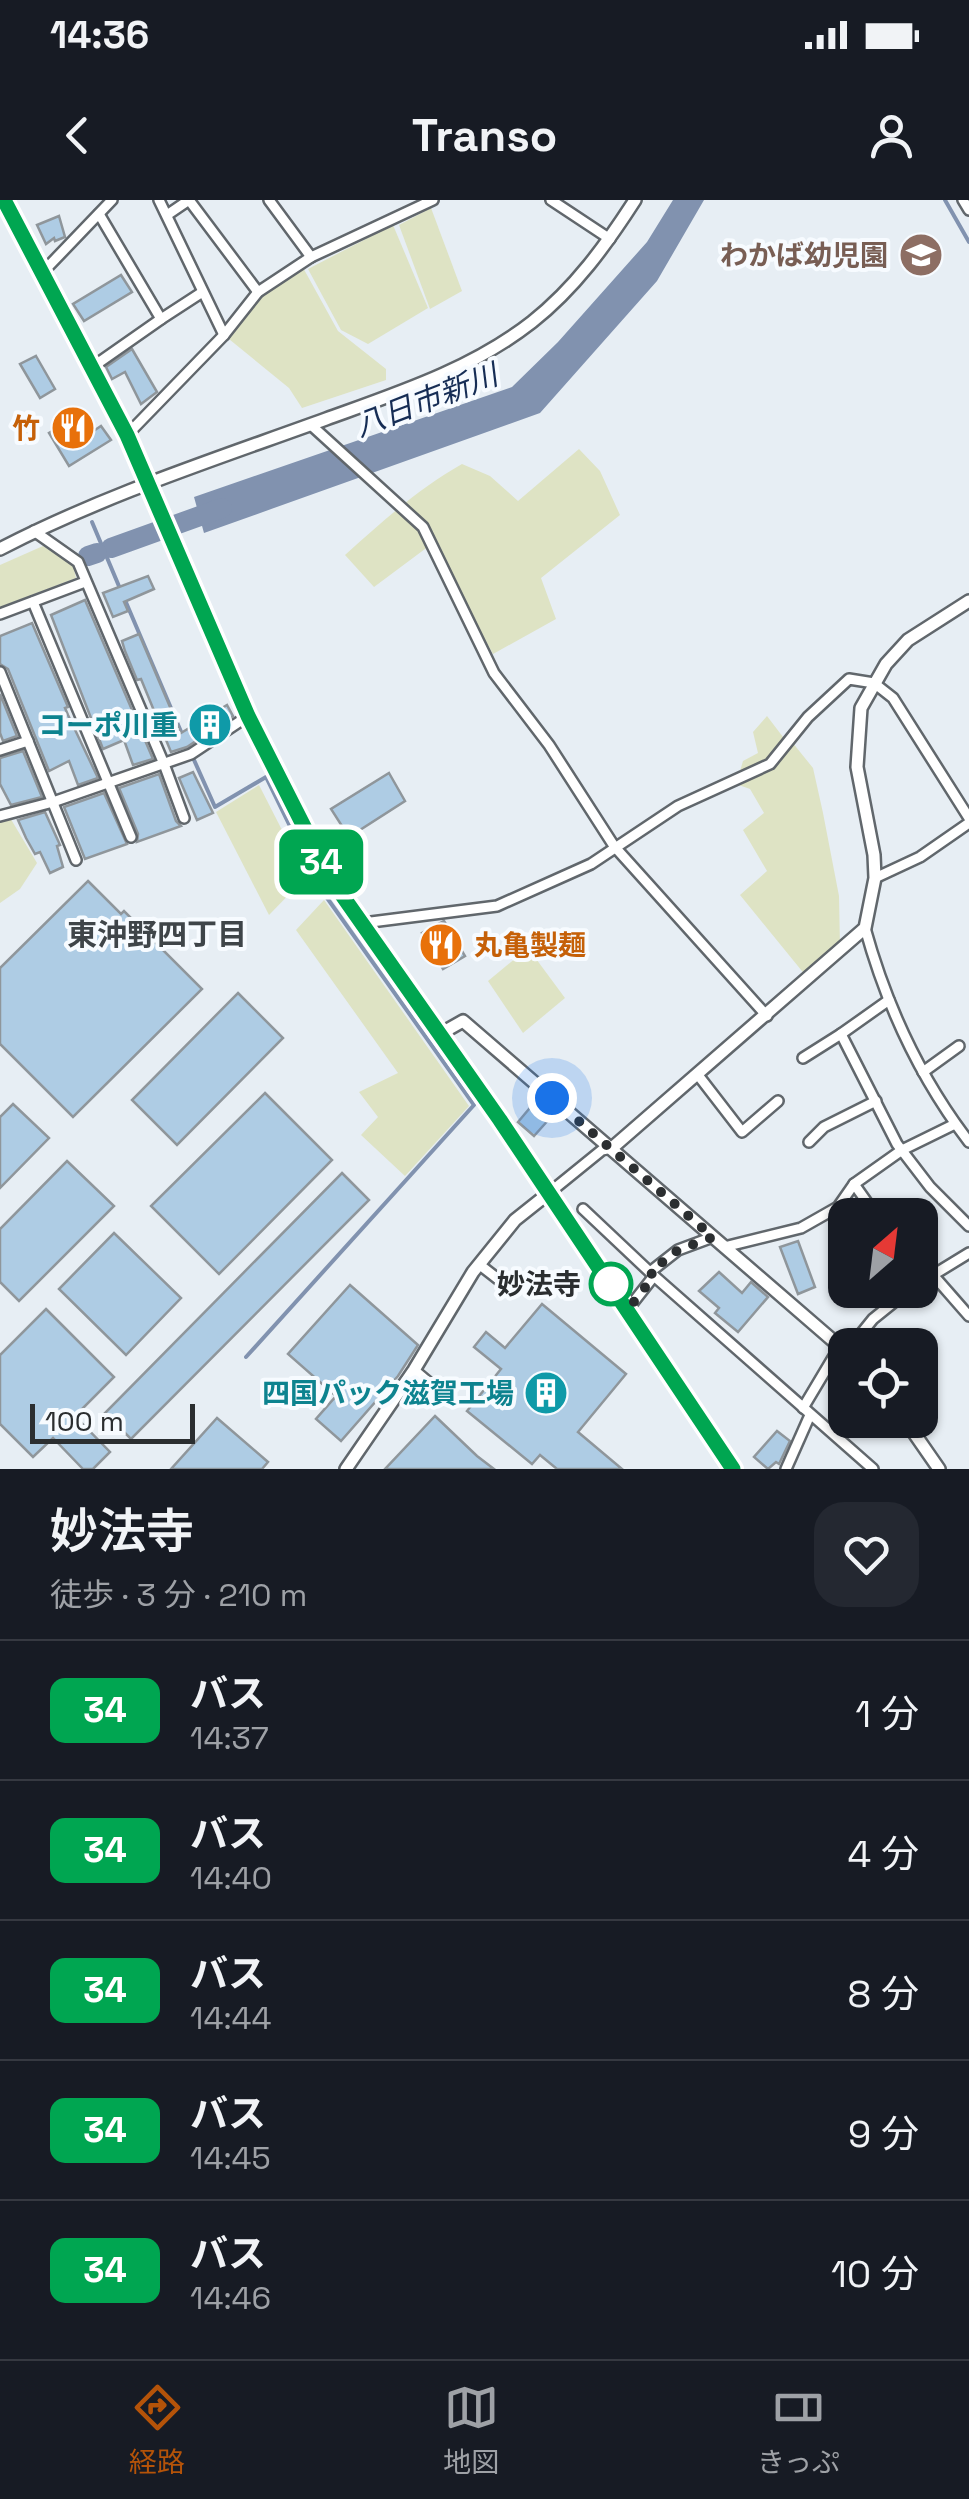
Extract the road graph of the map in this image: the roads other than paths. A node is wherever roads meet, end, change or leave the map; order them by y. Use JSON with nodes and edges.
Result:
{"nodes":[{"id":1,"x":112,"y":200,"type":"edge"},
{"id":2,"x":159,"y":200,"type":"edge"},
{"id":3,"x":269,"y":200,"type":"edge"},
{"id":4,"x":433,"y":200,"type":"edge"},
{"id":5,"x":551,"y":200,"type":"edge"},
{"id":6,"x":636,"y":200,"type":"edge"},
{"id":7,"x":963,"y":200,"type":"edge"},
{"id":8,"x":5,"y":202,"type":"edge"},
{"id":9,"x":969,"y":210,"type":"edge"},
{"id":10,"x":99,"y":214,"type":"junction"},
{"id":11,"x":167,"y":215,"type":"junction"},
{"id":12,"x":0,"y":222,"type":"edge"},
{"id":13,"x":610,"y":239,"type":"junction"},
{"id":14,"x":311,"y":257,"type":"junction"},
{"id":15,"x":42,"y":274,"type":"junction"},
{"id":16,"x":258,"y":292,"type":"junction"},
{"id":17,"x":201,"y":293,"type":"junction"},
{"id":18,"x":161,"y":319,"type":"junction"},
{"id":19,"x":224,"y":335,"type":"junction"},
{"id":20,"x":91,"y":369,"type":"junction"},
{"id":21,"x":311,"y":424,"type":"junction"},
{"id":22,"x":127,"y":435,"type":"junction"},
{"id":23,"x":147,"y":484,"type":"junction"},
{"id":24,"x":34,"y":532,"type":"junction"},
{"id":25,"x":0,"y":549,"type":"edge"},
{"id":26,"x":86,"y":582,"type":"junction"},
{"id":27,"x":33,"y":602,"type":"junction"},
{"id":28,"x":969,"y":602,"type":"edge"},
{"id":29,"x":0,"y":614,"type":"edge"},
{"id":30,"x":0,"y":672,"type":"edge"},
{"id":31,"x":874,"y":684,"type":"junction"},
{"id":32,"x":248,"y":716,"type":"junction"},
{"id":33,"x":28,"y":741,"type":"junction"},
{"id":34,"x":0,"y":750,"type":"edge"},
{"id":35,"x":164,"y":764,"type":"junction"},
{"id":36,"x":108,"y":783,"type":"junction"},
{"id":37,"x":0,"y":802,"type":"edge"},
{"id":38,"x":53,"y":802,"type":"junction"},
{"id":39,"x":3,"y":815,"type":"edge"},
{"id":40,"x":184,"y":818,"type":"dead end"},
{"id":41,"x":969,"y":821,"type":"edge"},
{"id":42,"x":130,"y":838,"type":"dead end"},
{"id":43,"x":614,"y":846,"type":"junction"},
{"id":44,"x":76,"y":860,"type":"dead end"},
{"id":45,"x":874,"y":878,"type":"junction"},
{"id":46,"x":865,"y":928,"type":"junction"},
{"id":47,"x":367,"y":931,"type":"junction"},
{"id":48,"x":889,"y":1000,"type":"junction"},
{"id":49,"x":767,"y":1016,"type":"junction"},
{"id":50,"x":440,"y":1034,"type":"junction"},
{"id":51,"x":840,"y":1034,"type":"junction"},
{"id":52,"x":959,"y":1046,"type":"dead end"},
{"id":53,"x":803,"y":1058,"type":"dead end"},
{"id":54,"x":924,"y":1072,"type":"junction"},
{"id":55,"x":698,"y":1075,"type":"junction"},
{"id":56,"x":778,"y":1101,"type":"dead end"},
{"id":57,"x":876,"y":1101,"type":"junction"},
{"id":58,"x":955,"y":1124,"type":"junction"},
{"id":59,"x":809,"y":1142,"type":"dead end"},
{"id":60,"x":969,"y":1142,"type":"edge"},
{"id":61,"x":612,"y":1148,"type":"junction"},
{"id":62,"x":902,"y":1150,"type":"junction"},
{"id":63,"x":854,"y":1184,"type":"junction"},
{"id":64,"x":548,"y":1192,"type":"junction"},
{"id":65,"x":864,"y":1198,"type":"edge"},
{"id":66,"x":583,"y":1209,"type":"dead end"},
{"id":67,"x":969,"y":1226,"type":"edge"},
{"id":68,"x":713,"y":1237,"type":"junction"},
{"id":69,"x":724,"y":1246,"type":"junction"},
{"id":70,"x":969,"y":1252,"type":"edge"},
{"id":71,"x":480,"y":1265,"type":"junction"},
{"id":72,"x":938,"y":1271,"type":"edge"},
{"id":73,"x":652,"y":1274,"type":"junction"},
{"id":74,"x":938,"y":1279,"type":"edge"},
{"id":75,"x":512,"y":1290,"type":"dead end"},
{"id":76,"x":886,"y":1308,"type":"edge"},
{"id":77,"x":628,"y":1309,"type":"junction"},
{"id":78,"x":969,"y":1316,"type":"edge"},
{"id":79,"x":864,"y":1328,"type":"edge"},
{"id":80,"x":828,"y":1332,"type":"edge"},
{"id":81,"x":414,"y":1370,"type":"junction"},
{"id":82,"x":828,"y":1377,"type":"edge"},
{"id":83,"x":433,"y":1386,"type":"dead end"},
{"id":84,"x":807,"y":1412,"type":"junction"},
{"id":85,"x":917,"y":1438,"type":"edge"},
{"id":86,"x":346,"y":1469,"type":"edge"},
{"id":87,"x":733,"y":1469,"type":"edge"},
{"id":88,"x":786,"y":1469,"type":"edge"},
{"id":89,"x":874,"y":1469,"type":"edge"},
{"id":90,"x":938,"y":1469,"type":"edge"}],
"edges":[{"from":1,"to":10,"type":"street"},
{"from":2,"to":11,"type":"street"},
{"from":3,"to":14,"type":"street"},
{"from":4,"to":14,"type":"street"},
{"from":5,"to":13,"type":"street"},
{"from":6,"to":13,"type":"street"},
{"from":7,"to":9,"type":"street"},
{"from":8,"to":12,"type":"street"},
{"from":8,"to":15,"type":"highway"},
{"from":10,"to":15,"type":"street"},
{"from":10,"to":18,"type":"street"},
{"from":11,"to":16,"type":"street"},
{"from":11,"to":17,"type":"street"},
{"from":13,"to":21,"type":"street"},
{"from":14,"to":16,"type":"street"},
{"from":15,"to":20,"type":"highway"},
{"from":16,"to":19,"type":"street"},
{"from":17,"to":18,"type":"street"},
{"from":17,"to":19,"type":"street"},
{"from":18,"to":20,"type":"street"},
{"from":19,"to":22,"type":"street"},
{"from":20,"to":22,"type":"highway"},
{"from":21,"to":23,"type":"street"},
{"from":21,"to":43,"type":"street"},
{"from":22,"to":23,"type":"highway"},
{"from":23,"to":24,"type":"street"},
{"from":23,"to":32,"type":"highway"},
{"from":24,"to":25,"type":"street"},
{"from":24,"to":26,"type":"street"},
{"from":26,"to":27,"type":"street"},
{"from":26,"to":35,"type":"street"},
{"from":27,"to":29,"type":"street"},
{"from":27,"to":36,"type":"street"},
{"from":28,"to":31,"type":"street"},
{"from":30,"to":33,"type":"street"},
{"from":31,"to":41,"type":"street"},
{"from":31,"to":43,"type":"street"},
{"from":31,"to":45,"type":"street"},
{"from":32,"to":35,"type":"street"},
{"from":32,"to":47,"type":"highway"},
{"from":33,"to":34,"type":"street"},
{"from":33,"to":38,"type":"street"},
{"from":35,"to":36,"type":"street"},
{"from":35,"to":40,"type":"street"},
{"from":36,"to":38,"type":"street"},
{"from":36,"to":42,"type":"street"},
{"from":37,"to":39,"type":"street"},
{"from":38,"to":39,"type":"street"},
{"from":38,"to":44,"type":"street"},
{"from":41,"to":45,"type":"street"},
{"from":43,"to":47,"type":"street"},
{"from":43,"to":49,"type":"street"},
{"from":45,"to":46,"type":"street"},
{"from":46,"to":48,"type":"street"},
{"from":46,"to":49,"type":"street"},
{"from":47,"to":50,"type":"highway"},
{"from":48,"to":51,"type":"street"},
{"from":48,"to":54,"type":"street"},
{"from":49,"to":55,"type":"street"},
{"from":50,"to":61,"type":"street"},
{"from":50,"to":64,"type":"highway"},
{"from":51,"to":53,"type":"street"},
{"from":51,"to":57,"type":"street"},
{"from":52,"to":54,"type":"street"},
{"from":54,"to":58,"type":"street"},
{"from":55,"to":56,"type":"street"},
{"from":55,"to":61,"type":"street"},
{"from":57,"to":59,"type":"street"},
{"from":57,"to":62,"type":"street"},
{"from":58,"to":60,"type":"street"},
{"from":58,"to":62,"type":"street"},
{"from":61,"to":64,"type":"street"},
{"from":61,"to":68,"type":"street"},
{"from":62,"to":63,"type":"street"},
{"from":62,"to":67,"type":"street"},
{"from":63,"to":65,"type":"street"},
{"from":63,"to":69,"type":"street"},
{"from":64,"to":71,"type":"street"},
{"from":64,"to":77,"type":"highway"},
{"from":66,"to":73,"type":"street"},
{"from":68,"to":69,"type":"street"},
{"from":68,"to":73,"type":"street"},
{"from":69,"to":80,"type":"street"},
{"from":70,"to":72,"type":"street"},
{"from":71,"to":75,"type":"street"},
{"from":71,"to":81,"type":"street"},
{"from":73,"to":77,"type":"street"},
{"from":73,"to":84,"type":"street"},
{"from":74,"to":78,"type":"street"},
{"from":76,"to":79,"type":"street"},
{"from":77,"to":87,"type":"highway"},
{"from":81,"to":83,"type":"street"},
{"from":81,"to":86,"type":"street"},
{"from":82,"to":84,"type":"street"},
{"from":84,"to":88,"type":"street"},
{"from":84,"to":89,"type":"street"},
{"from":85,"to":90,"type":"street"}]}
